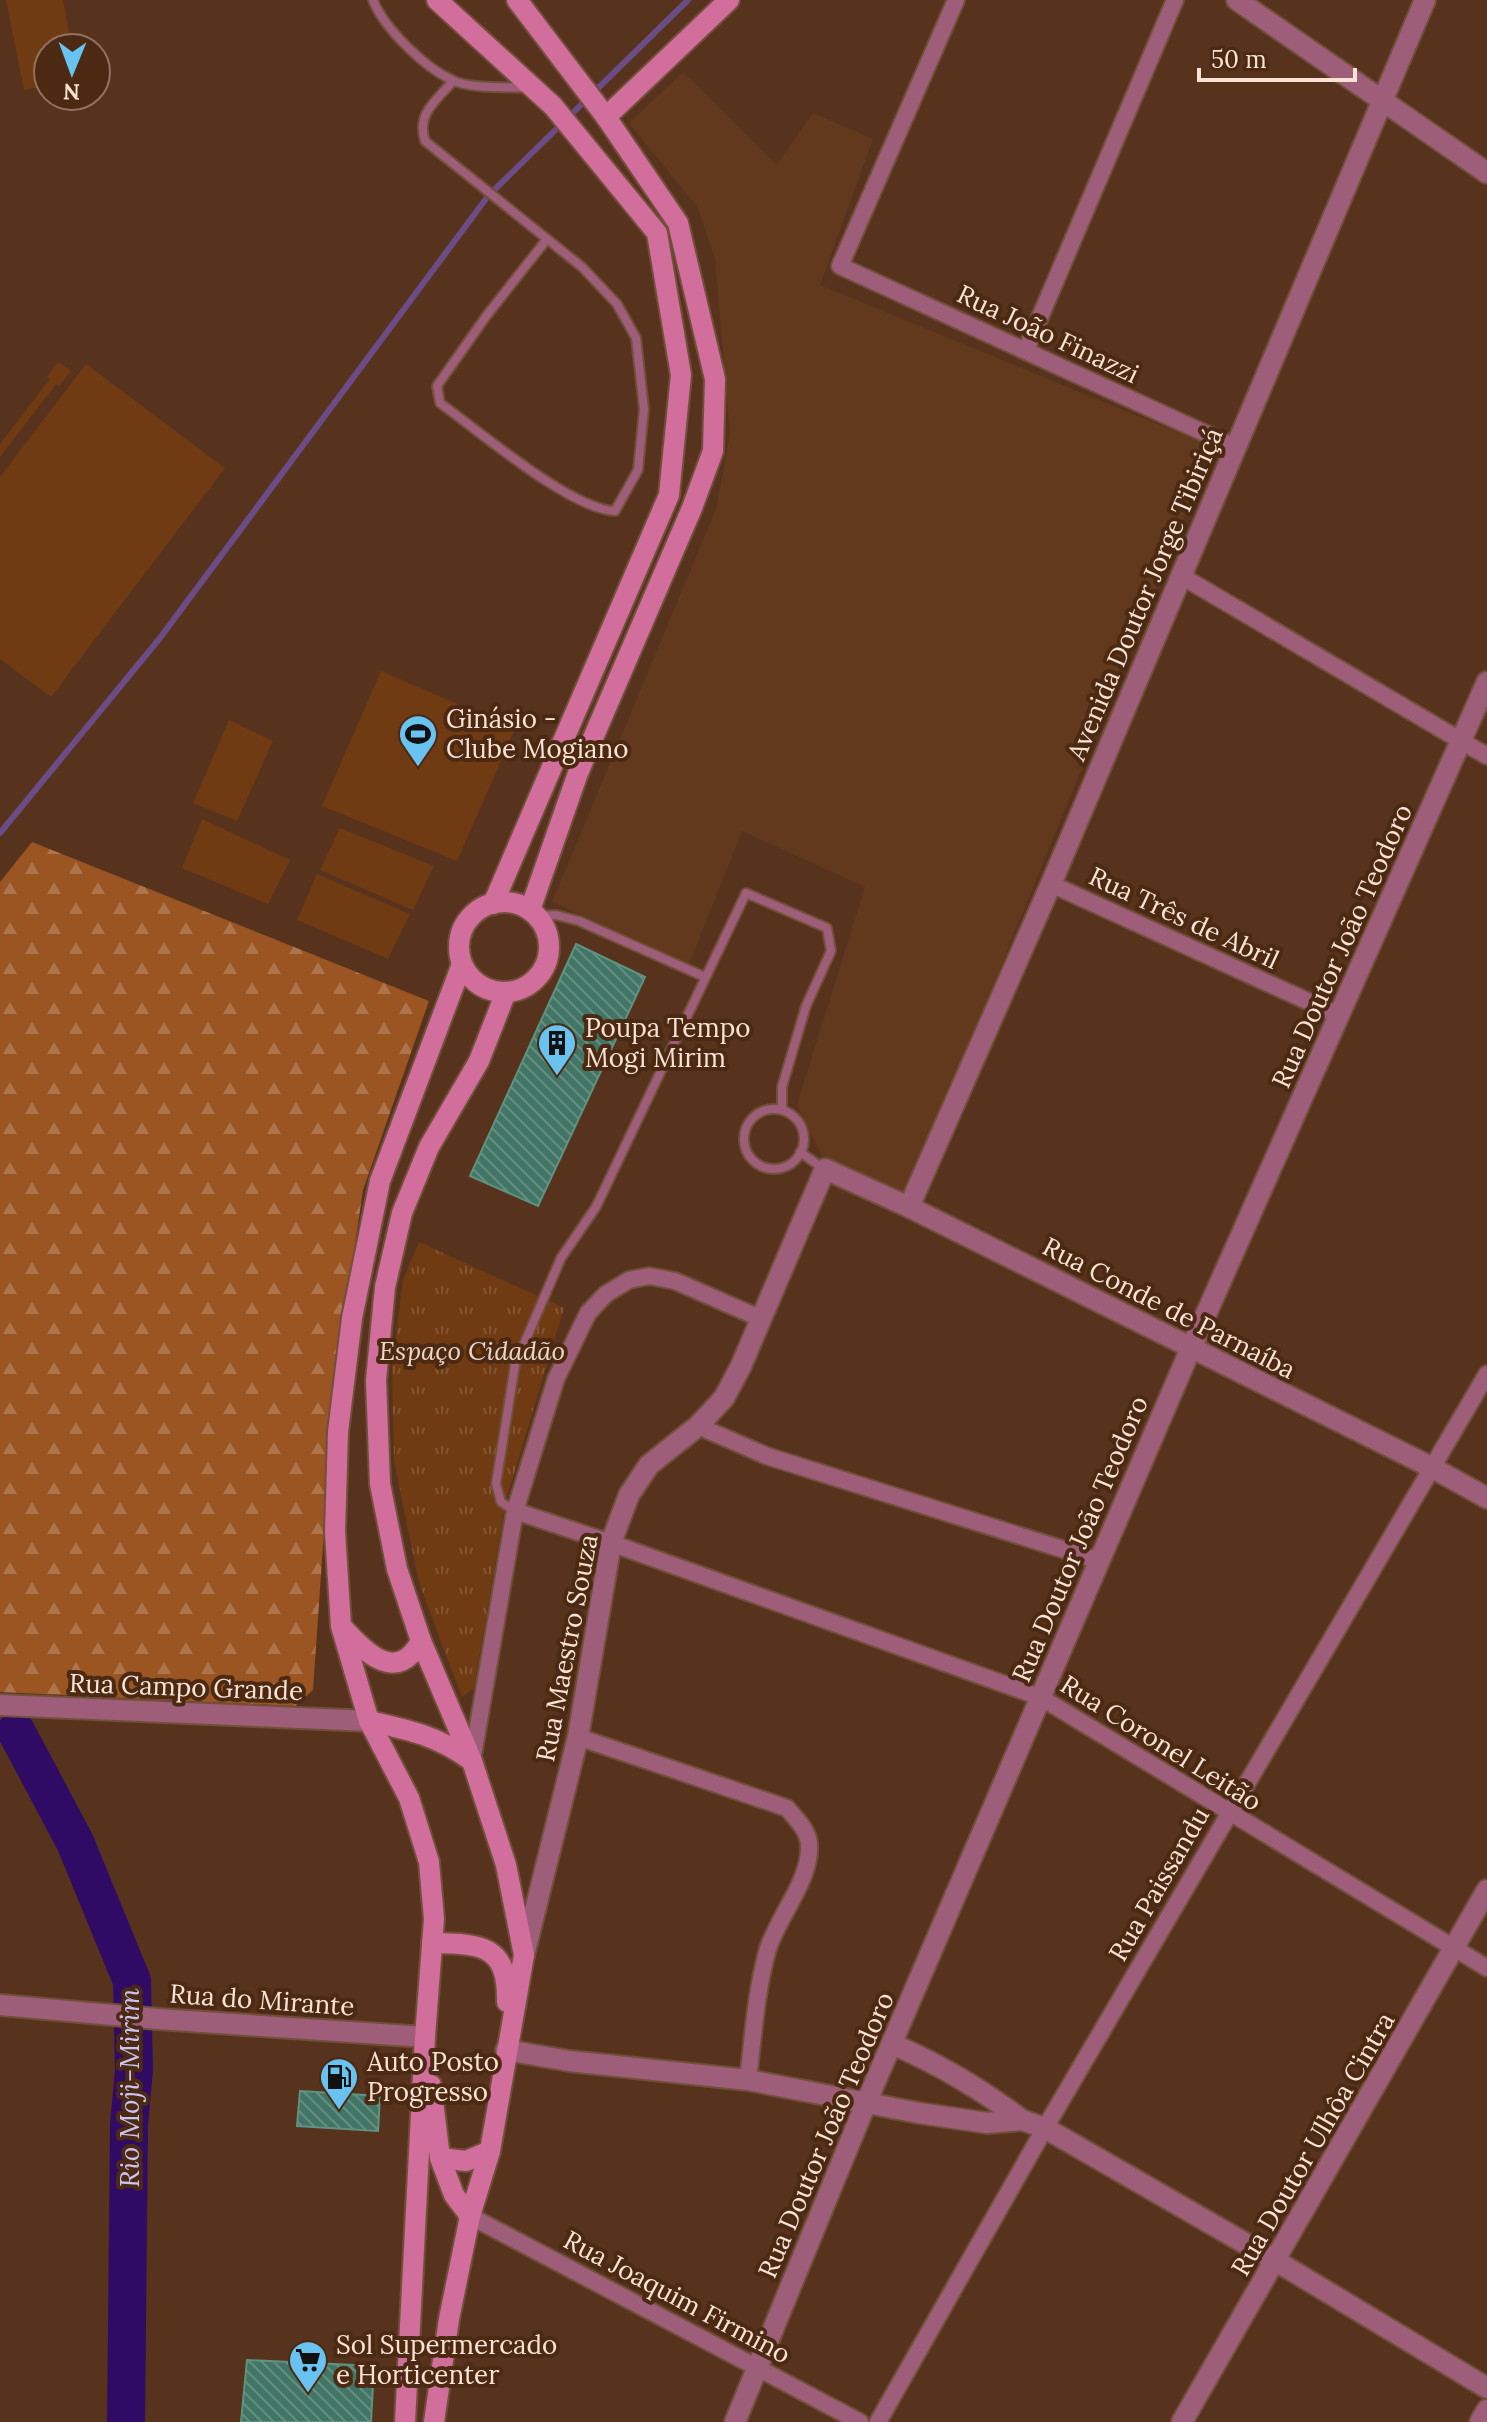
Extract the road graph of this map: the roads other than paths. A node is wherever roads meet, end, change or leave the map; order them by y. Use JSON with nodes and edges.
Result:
{"nodes":[{"id":1,"x":373,"y":0,"type":"edge"},
{"id":2,"x":437,"y":0,"type":"edge"},
{"id":3,"x":517,"y":0,"type":"edge"},
{"id":4,"x":729,"y":0,"type":"edge"},
{"id":5,"x":956,"y":0,"type":"edge"},
{"id":6,"x":1175,"y":0,"type":"edge"},
{"id":7,"x":1237,"y":0,"type":"edge"},
{"id":8,"x":1425,"y":0,"type":"edge"},
{"id":9,"x":453,"y":81,"type":"junction"},
{"id":10,"x":533,"y":89,"type":"junction"},
{"id":11,"x":1382,"y":102,"type":"junction"},
{"id":12,"x":606,"y":117,"type":"junction"},
{"id":13,"x":1487,"y":173,"type":"edge"},
{"id":14,"x":547,"y":239,"type":"junction"},
{"id":15,"x":1026,"y":350,"type":"junction"},
{"id":16,"x":1235,"y":447,"type":"junction"},
{"id":17,"x":1183,"y":577,"type":"junction"},
{"id":18,"x":1487,"y":682,"type":"edge"},
{"id":19,"x":1462,"y":742,"type":"junction"},
{"id":20,"x":1487,"y":756,"type":"edge"},
{"id":21,"x":1051,"y":884,"type":"junction"},
{"id":22,"x":493,"y":904,"type":"junction"},
{"id":23,"x":533,"y":913,"type":"junction"},
{"id":24,"x":462,"y":964,"type":"junction"},
{"id":25,"x":705,"y":977,"type":"junction"},
{"id":26,"x":506,"y":992,"type":"junction"},
{"id":27,"x":1340,"y":1016,"type":"junction"},
{"id":28,"x":782,"y":1110,"type":"junction"},
{"id":29,"x":800,"y":1152,"type":"junction"},
{"id":30,"x":825,"y":1169,"type":"junction"},
{"id":31,"x":909,"y":1207,"type":"junction"},
{"id":32,"x":762,"y":1319,"type":"junction"},
{"id":33,"x":1191,"y":1348,"type":"junction"},
{"id":34,"x":1487,"y":1374,"type":"edge"},
{"id":35,"x":698,"y":1426,"type":"junction"},
{"id":36,"x":1431,"y":1467,"type":"junction"},
{"id":37,"x":1487,"y":1498,"type":"edge"},
{"id":38,"x":515,"y":1511,"type":"junction"},
{"id":39,"x":611,"y":1543,"type":"junction"},
{"id":40,"x":1100,"y":1561,"type":"junction"},
{"id":41,"x":341,"y":1626,"type":"junction"},
{"id":42,"x":421,"y":1641,"type":"junction"},
{"id":43,"x":1040,"y":1697,"type":"junction"},
{"id":44,"x":0,"y":1705,"type":"edge"},
{"id":45,"x":369,"y":1721,"type":"junction"},
{"id":46,"x":578,"y":1737,"type":"junction"},
{"id":47,"x":472,"y":1761,"type":"junction"},
{"id":48,"x":1228,"y":1813,"type":"junction"},
{"id":49,"x":1487,"y":1890,"type":"edge"},
{"id":50,"x":432,"y":1943,"type":"junction"},
{"id":51,"x":1454,"y":1948,"type":"junction"},
{"id":52,"x":524,"y":1955,"type":"junction"},
{"id":53,"x":1487,"y":1968,"type":"edge"},
{"id":54,"x":0,"y":2005,"type":"edge"},
{"id":55,"x":425,"y":2037,"type":"junction"},
{"id":56,"x":892,"y":2044,"type":"junction"},
{"id":57,"x":506,"y":2050,"type":"junction"},
{"id":58,"x":748,"y":2080,"type":"junction"},
{"id":59,"x":866,"y":2103,"type":"junction"},
{"id":60,"x":1022,"y":2120,"type":"junction"},
{"id":61,"x":1045,"y":2128,"type":"junction"},
{"id":62,"x":490,"y":2151,"type":"junction"},
{"id":63,"x":440,"y":2158,"type":"junction"},
{"id":64,"x":470,"y":2216,"type":"junction"},
{"id":65,"x":1276,"y":2261,"type":"junction"},
{"id":66,"x":758,"y":2366,"type":"junction"},
{"id":67,"x":1487,"y":2388,"type":"edge"},
{"id":68,"x":1487,"y":2410,"type":"edge"},
{"id":69,"x":405,"y":2422,"type":"edge"},
{"id":70,"x":434,"y":2422,"type":"edge"},
{"id":71,"x":735,"y":2422,"type":"edge"},
{"id":72,"x":860,"y":2422,"type":"edge"},
{"id":73,"x":878,"y":2422,"type":"edge"},
{"id":74,"x":1182,"y":2422,"type":"edge"},
{"id":75,"x":1480,"y":2422,"type":"edge"}],
"edges":[{"from":1,"to":9,"type":"lane"},
{"from":2,"to":10,"type":"main road"},
{"from":3,"to":12,"type":"main road"},
{"from":4,"to":12,"type":"main road"},
{"from":5,"to":15,"type":"street","name":"Rua João Finazzi"},
{"from":6,"to":15,"type":"street"},
{"from":7,"to":11,"type":"street"},
{"from":8,"to":11,"type":"street","name":"Avenida Doutor Jorge Tibiriçá"},
{"from":9,"to":10,"type":"lane"},
{"from":9,"to":14,"type":"lane"},
{"from":10,"to":22,"type":"main road"},
{"from":11,"to":13,"type":"street"},
{"from":11,"to":16,"type":"street","name":"Avenida Doutor Jorge Tibiriçá"},
{"from":12,"to":23,"type":"main road"},
{"from":14,"to":14,"type":"lane"},
{"from":15,"to":16,"type":"street","name":"Rua João Finazzi"},
{"from":16,"to":17,"type":"street","name":"Avenida Doutor Jorge Tibiriçá"},
{"from":17,"to":19,"type":"street"},
{"from":17,"to":21,"type":"street","name":"Avenida Doutor Jorge Tibiriçá"},
{"from":18,"to":19,"type":"street","name":"Rua Doutor João Teodoro"},
{"from":19,"to":20,"type":"street"},
{"from":19,"to":27,"type":"street","name":"Rua Doutor João Teodoro"},
{"from":21,"to":27,"type":"street","name":"Rua Três de Abril"},
{"from":21,"to":31,"type":"street","name":"Avenida Doutor Jorge Tibiriçá"},
{"from":22,"to":23,"type":"main road"},
{"from":22,"to":24,"type":"main road"},
{"from":23,"to":25,"type":"lane"},
{"from":23,"to":26,"type":"main road"},
{"from":24,"to":26,"type":"main road"},
{"from":24,"to":41,"type":"main road"},
{"from":25,"to":28,"type":"lane"},
{"from":25,"to":38,"type":"lane"},
{"from":26,"to":42,"type":"main road"},
{"from":27,"to":33,"type":"street","name":"Rua Doutor João Teodoro"},
{"from":28,"to":29,"type":"lane"},
{"from":28,"to":29,"type":"lane"},
{"from":29,"to":30,"type":"lane"},
{"from":30,"to":31,"type":"street","name":"Rua Conde de Parnaíba"},
{"from":30,"to":32,"type":"street","name":"Rua Maestro Souza"},
{"from":31,"to":33,"type":"street","name":"Rua Conde de Parnaíba"},
{"from":32,"to":35,"type":"street","name":"Rua Maestro Souza"},
{"from":32,"to":38,"type":"street"},
{"from":33,"to":36,"type":"street","name":"Rua Conde de Parnaíba"},
{"from":33,"to":40,"type":"street","name":"Rua Doutor João Teodoro"},
{"from":34,"to":36,"type":"street","name":"Rua Paissandu"},
{"from":35,"to":39,"type":"street","name":"Rua Maestro Souza"},
{"from":35,"to":40,"type":"street"},
{"from":36,"to":37,"type":"street","name":"Rua Conde de Parnaíba"},
{"from":36,"to":48,"type":"street","name":"Rua Paissandu"},
{"from":38,"to":39,"type":"street","name":"Rua Coronel Leitão"},
{"from":38,"to":47,"type":"street"},
{"from":39,"to":43,"type":"street","name":"Rua Coronel Leitão"},
{"from":39,"to":46,"type":"street","name":"Rua Maestro Souza"},
{"from":40,"to":43,"type":"street","name":"Rua Doutor João Teodoro"},
{"from":41,"to":42,"type":"main road"},
{"from":41,"to":45,"type":"main road"},
{"from":42,"to":47,"type":"main road"},
{"from":43,"to":48,"type":"street","name":"Rua Coronel Leitão"},
{"from":43,"to":56,"type":"street","name":"Rua Doutor João Teodoro"},
{"from":44,"to":45,"type":"street","name":"Rua Campo Grande"},
{"from":45,"to":47,"type":"main road"},
{"from":45,"to":50,"type":"main road"},
{"from":46,"to":52,"type":"street","name":"Rua Maestro Souza"},
{"from":46,"to":58,"type":"street"},
{"from":47,"to":52,"type":"main road"},
{"from":48,"to":51,"type":"street","name":"Rua Coronel Leitão"},
{"from":48,"to":61,"type":"street","name":"Rua Paissandu"},
{"from":49,"to":51,"type":"street","name":"Rua Doutor Ulhôa Cintra"},
{"from":50,"to":55,"type":"main road"},
{"from":50,"to":57,"type":"main road"},
{"from":51,"to":53,"type":"street","name":"Rua Coronel Leitão"},
{"from":51,"to":65,"type":"street","name":"Rua Doutor Ulhôa Cintra"},
{"from":52,"to":57,"type":"main road"},
{"from":54,"to":55,"type":"street","name":"Rua do Mirante"},
{"from":55,"to":63,"type":"main road"},
{"from":55,"to":69,"type":"main road"},
{"from":56,"to":59,"type":"street","name":"Rua Doutor João Teodoro"},
{"from":56,"to":60,"type":"street"},
{"from":57,"to":58,"type":"street"},
{"from":57,"to":62,"type":"main road"},
{"from":58,"to":59,"type":"street"},
{"from":59,"to":60,"type":"street"},
{"from":59,"to":66,"type":"street","name":"Rua Doutor João Teodoro"},
{"from":60,"to":61,"type":"street"},
{"from":61,"to":65,"type":"street"},
{"from":61,"to":73,"type":"street","name":"Rua Paissandu"},
{"from":62,"to":63,"type":"main road"},
{"from":62,"to":64,"type":"main road"},
{"from":63,"to":64,"type":"main road"},
{"from":64,"to":66,"type":"street","name":"Rua Joaquim Firmino"},
{"from":64,"to":70,"type":"main road"},
{"from":65,"to":67,"type":"street"},
{"from":65,"to":74,"type":"street","name":"Rua Doutor Ulhôa Cintra"},
{"from":66,"to":71,"type":"street","name":"Rua Doutor João Teodoro"},
{"from":66,"to":72,"type":"street","name":"Rua Joaquim Firmino"},
{"from":68,"to":75,"type":"street"}]}
